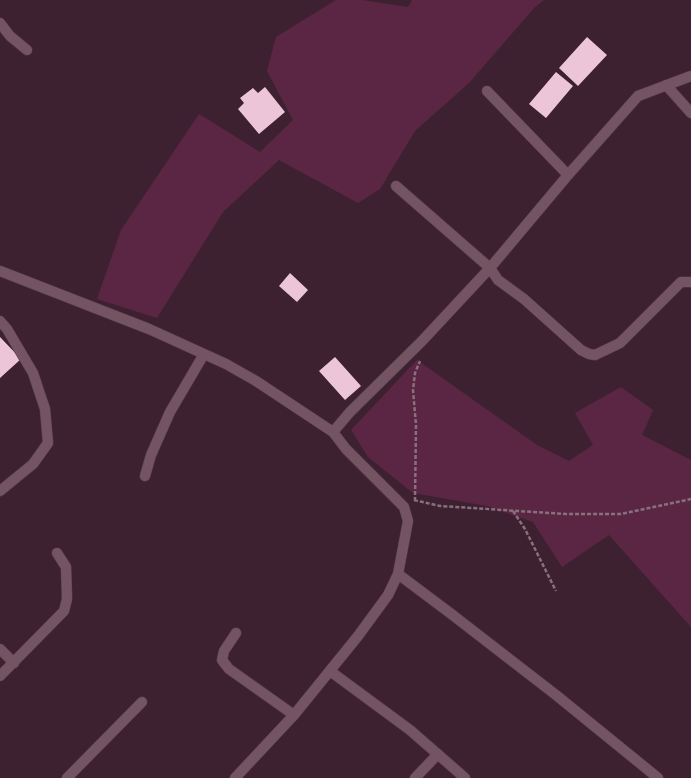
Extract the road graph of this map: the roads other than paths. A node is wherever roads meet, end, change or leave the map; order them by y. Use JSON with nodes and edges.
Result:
{"nodes":[{"id":1,"x":0,"y":23,"type":"edge"},
{"id":2,"x":27,"y":50,"type":"dead end"},
{"id":3,"x":691,"y":76,"type":"edge"},
{"id":4,"x":666,"y":85,"type":"junction"},
{"id":5,"x":487,"y":91,"type":"dead end"},
{"id":6,"x":691,"y":113,"type":"edge"},
{"id":7,"x":568,"y":175,"type":"junction"},
{"id":8,"x":396,"y":186,"type":"dead end"},
{"id":9,"x":490,"y":268,"type":"junction"},
{"id":10,"x":0,"y":271,"type":"edge"},
{"id":11,"x":691,"y":282,"type":"edge"},
{"id":12,"x":0,"y":321,"type":"edge"},
{"id":13,"x":204,"y":354,"type":"junction"},
{"id":14,"x":333,"y":432,"type":"junction"},
{"id":15,"x":145,"y":476,"type":"dead end"},
{"id":16,"x":0,"y":491,"type":"edge"},
{"id":17,"x":57,"y":553,"type":"dead end"},
{"id":18,"x":398,"y":574,"type":"junction"},
{"id":19,"x":236,"y":633,"type":"dead end"},
{"id":20,"x":0,"y":649,"type":"edge"},
{"id":21,"x":14,"y":663,"type":"junction"},
{"id":22,"x":330,"y":671,"type":"junction"},
{"id":23,"x":0,"y":676,"type":"edge"},
{"id":24,"x":142,"y":702,"type":"dead end"},
{"id":25,"x":294,"y":716,"type":"junction"},
{"id":26,"x":438,"y":754,"type":"junction"},
{"id":27,"x":67,"y":778,"type":"edge"},
{"id":28,"x":235,"y":778,"type":"edge"},
{"id":29,"x":415,"y":778,"type":"edge"},
{"id":30,"x":465,"y":778,"type":"edge"},
{"id":31,"x":658,"y":778,"type":"edge"}],
"edges":[{"from":1,"to":2,"type":"street"},
{"from":3,"to":4,"type":"street"},
{"from":4,"to":6,"type":"street"},
{"from":4,"to":7,"type":"street"},
{"from":5,"to":7,"type":"street"},
{"from":7,"to":9,"type":"street"},
{"from":8,"to":9,"type":"street"},
{"from":9,"to":11,"type":"street"},
{"from":9,"to":14,"type":"street"},
{"from":10,"to":13,"type":"street"},
{"from":12,"to":16,"type":"street"},
{"from":13,"to":14,"type":"street"},
{"from":13,"to":15,"type":"street"},
{"from":14,"to":18,"type":"street"},
{"from":17,"to":21,"type":"street"},
{"from":18,"to":22,"type":"street"},
{"from":18,"to":31,"type":"street"},
{"from":19,"to":25,"type":"street"},
{"from":20,"to":21,"type":"street"},
{"from":21,"to":23,"type":"street"},
{"from":22,"to":25,"type":"street"},
{"from":22,"to":26,"type":"street"},
{"from":24,"to":27,"type":"street"},
{"from":25,"to":28,"type":"street"},
{"from":26,"to":29,"type":"street"},
{"from":26,"to":30,"type":"street"}]}
